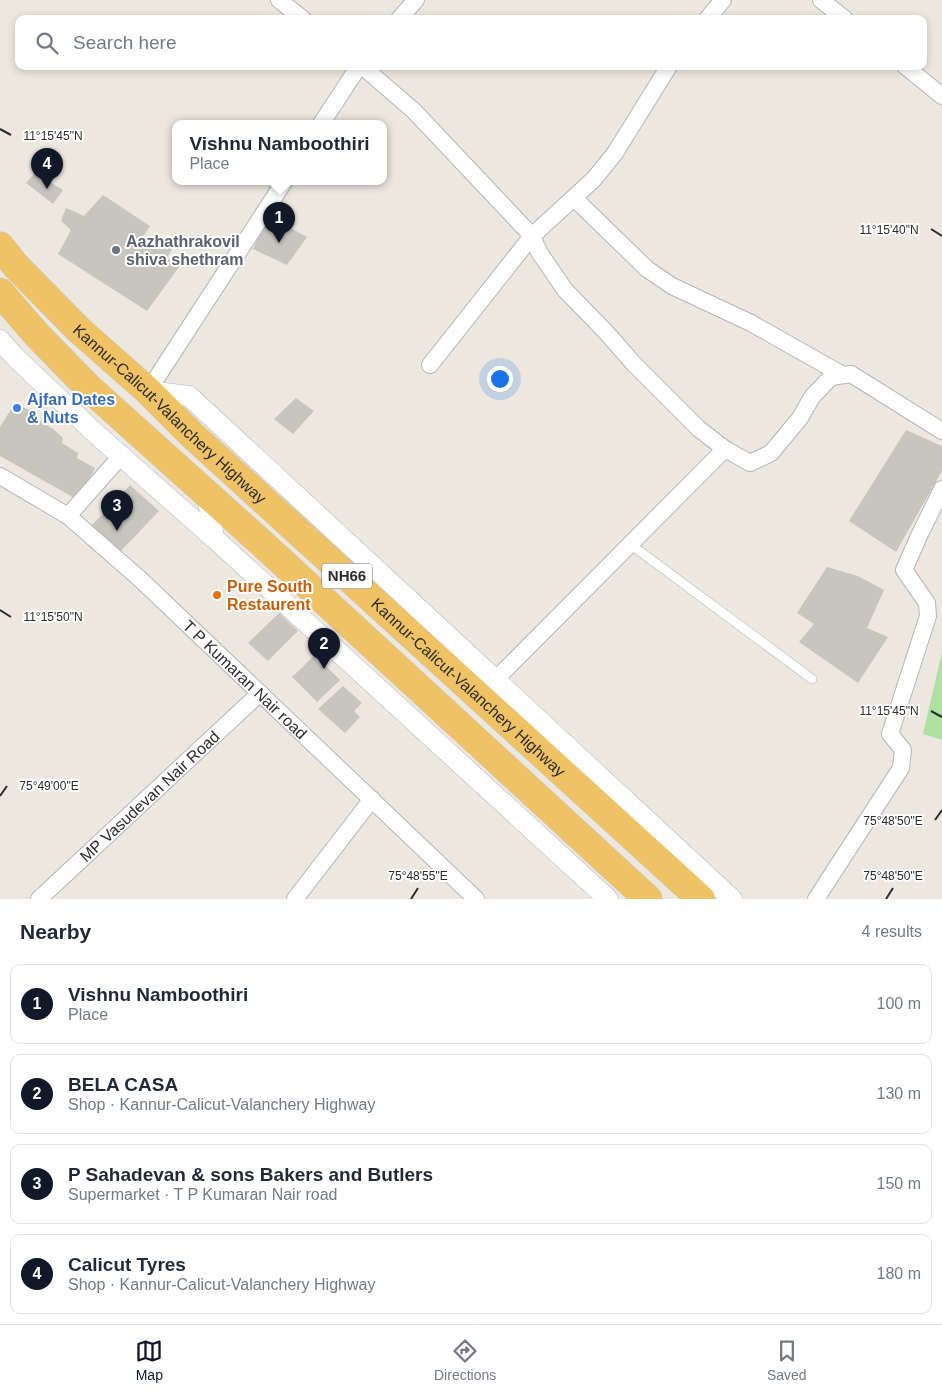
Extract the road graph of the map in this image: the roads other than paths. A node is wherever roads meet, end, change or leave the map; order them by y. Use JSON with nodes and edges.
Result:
{"nodes":[{"id":1,"x":279,"y":0,"type":"edge"},
{"id":2,"x":416,"y":0,"type":"edge"},
{"id":3,"x":723,"y":0,"type":"edge"},
{"id":4,"x":821,"y":0,"type":"edge"},
{"id":5,"x":298,"y":15,"type":"edge"},
{"id":6,"x":403,"y":15,"type":"edge"},
{"id":7,"x":710,"y":15,"type":"edge"},
{"id":8,"x":840,"y":15,"type":"edge"},
{"id":9,"x":357,"y":70,"type":"edge"},
{"id":10,"x":365,"y":70,"type":"edge"},
{"id":11,"x":666,"y":70,"type":"edge"},
{"id":12,"x":910,"y":70,"type":"edge"},
{"id":13,"x":942,"y":96,"type":"edge"},
{"id":14,"x":324,"y":120,"type":"edge"},
{"id":15,"x":282,"y":185,"type":"edge"},
{"id":16,"x":574,"y":198,"type":"junction"},
{"id":17,"x":532,"y":236,"type":"junction"},
{"id":18,"x":0,"y":246,"type":"edge"},
{"id":19,"x":0,"y":292,"type":"edge"},
{"id":20,"x":0,"y":340,"type":"edge"},
{"id":21,"x":430,"y":365,"type":"dead end"},
{"id":22,"x":843,"y":375,"type":"junction"},
{"id":23,"x":148,"y":391,"type":"junction"},
{"id":24,"x":942,"y":431,"type":"edge"},
{"id":25,"x":725,"y":449,"type":"junction"},
{"id":26,"x":121,"y":456,"type":"junction"},
{"id":27,"x":0,"y":476,"type":"edge"},
{"id":28,"x":942,"y":489,"type":"edge"},
{"id":29,"x":207,"y":494,"type":"junction"},
{"id":30,"x":68,"y":516,"type":"junction"},
{"id":31,"x":214,"y":538,"type":"junction"},
{"id":32,"x":630,"y":544,"type":"junction"},
{"id":33,"x":502,"y":673,"type":"dead end"},
{"id":34,"x":812,"y":678,"type":"dead end"},
{"id":35,"x":260,"y":693,"type":"junction"},
{"id":36,"x":372,"y":799,"type":"junction"},
{"id":37,"x":38,"y":899,"type":"edge"},
{"id":38,"x":295,"y":899,"type":"edge"},
{"id":39,"x":476,"y":899,"type":"edge"},
{"id":40,"x":608,"y":899,"type":"edge"},
{"id":41,"x":648,"y":899,"type":"edge"},
{"id":42,"x":701,"y":899,"type":"edge"},
{"id":43,"x":732,"y":899,"type":"edge"},
{"id":44,"x":816,"y":899,"type":"edge"}],
"edges":[{"from":1,"to":5,"type":"street"},
{"from":2,"to":6,"type":"street"},
{"from":3,"to":7,"type":"street"},
{"from":4,"to":8,"type":"street"},
{"from":9,"to":14,"type":"street"},
{"from":10,"to":17,"type":"street"},
{"from":11,"to":16,"type":"street"},
{"from":12,"to":13,"type":"street"},
{"from":15,"to":23,"type":"street"},
{"from":16,"to":17,"type":"street"},
{"from":16,"to":22,"type":"street"},
{"from":17,"to":21,"type":"street"},
{"from":17,"to":25,"type":"street"},
{"from":18,"to":23,"type":"highway","name":"Kannur-Calicut-Valanchery Highway","number":"NH66"},
{"from":19,"to":29,"type":"highway","name":"Kannur-Calicut-Valanchery Highway","number":"NH66"},
{"from":20,"to":26,"type":"street"},
{"from":22,"to":24,"type":"street"},
{"from":22,"to":25,"type":"street"},
{"from":23,"to":42,"type":"highway","name":"Kannur-Calicut-Valanchery Highway","number":"NH66"},
{"from":23,"to":43,"type":"street"},
{"from":25,"to":32,"type":"street"},
{"from":26,"to":30,"type":"street"},
{"from":26,"to":31,"type":"street"},
{"from":27,"to":30,"type":"street","name":"T P Kumaran Nair road"},
{"from":28,"to":44,"type":"street"},
{"from":29,"to":31,"type":"street"},
{"from":29,"to":41,"type":"highway","name":"Kannur-Calicut-Valanchery Highway","number":"NH66"},
{"from":30,"to":35,"type":"street","name":"T P Kumaran Nair road"},
{"from":31,"to":40,"type":"street"},
{"from":32,"to":33,"type":"street"},
{"from":32,"to":34,"type":"lane"},
{"from":35,"to":36,"type":"street","name":"T P Kumaran Nair road"},
{"from":35,"to":37,"type":"street","name":"MP Vasudevan Nair Road"},
{"from":36,"to":38,"type":"street"},
{"from":36,"to":39,"type":"street","name":"T P Kumaran Nair road"}]}
